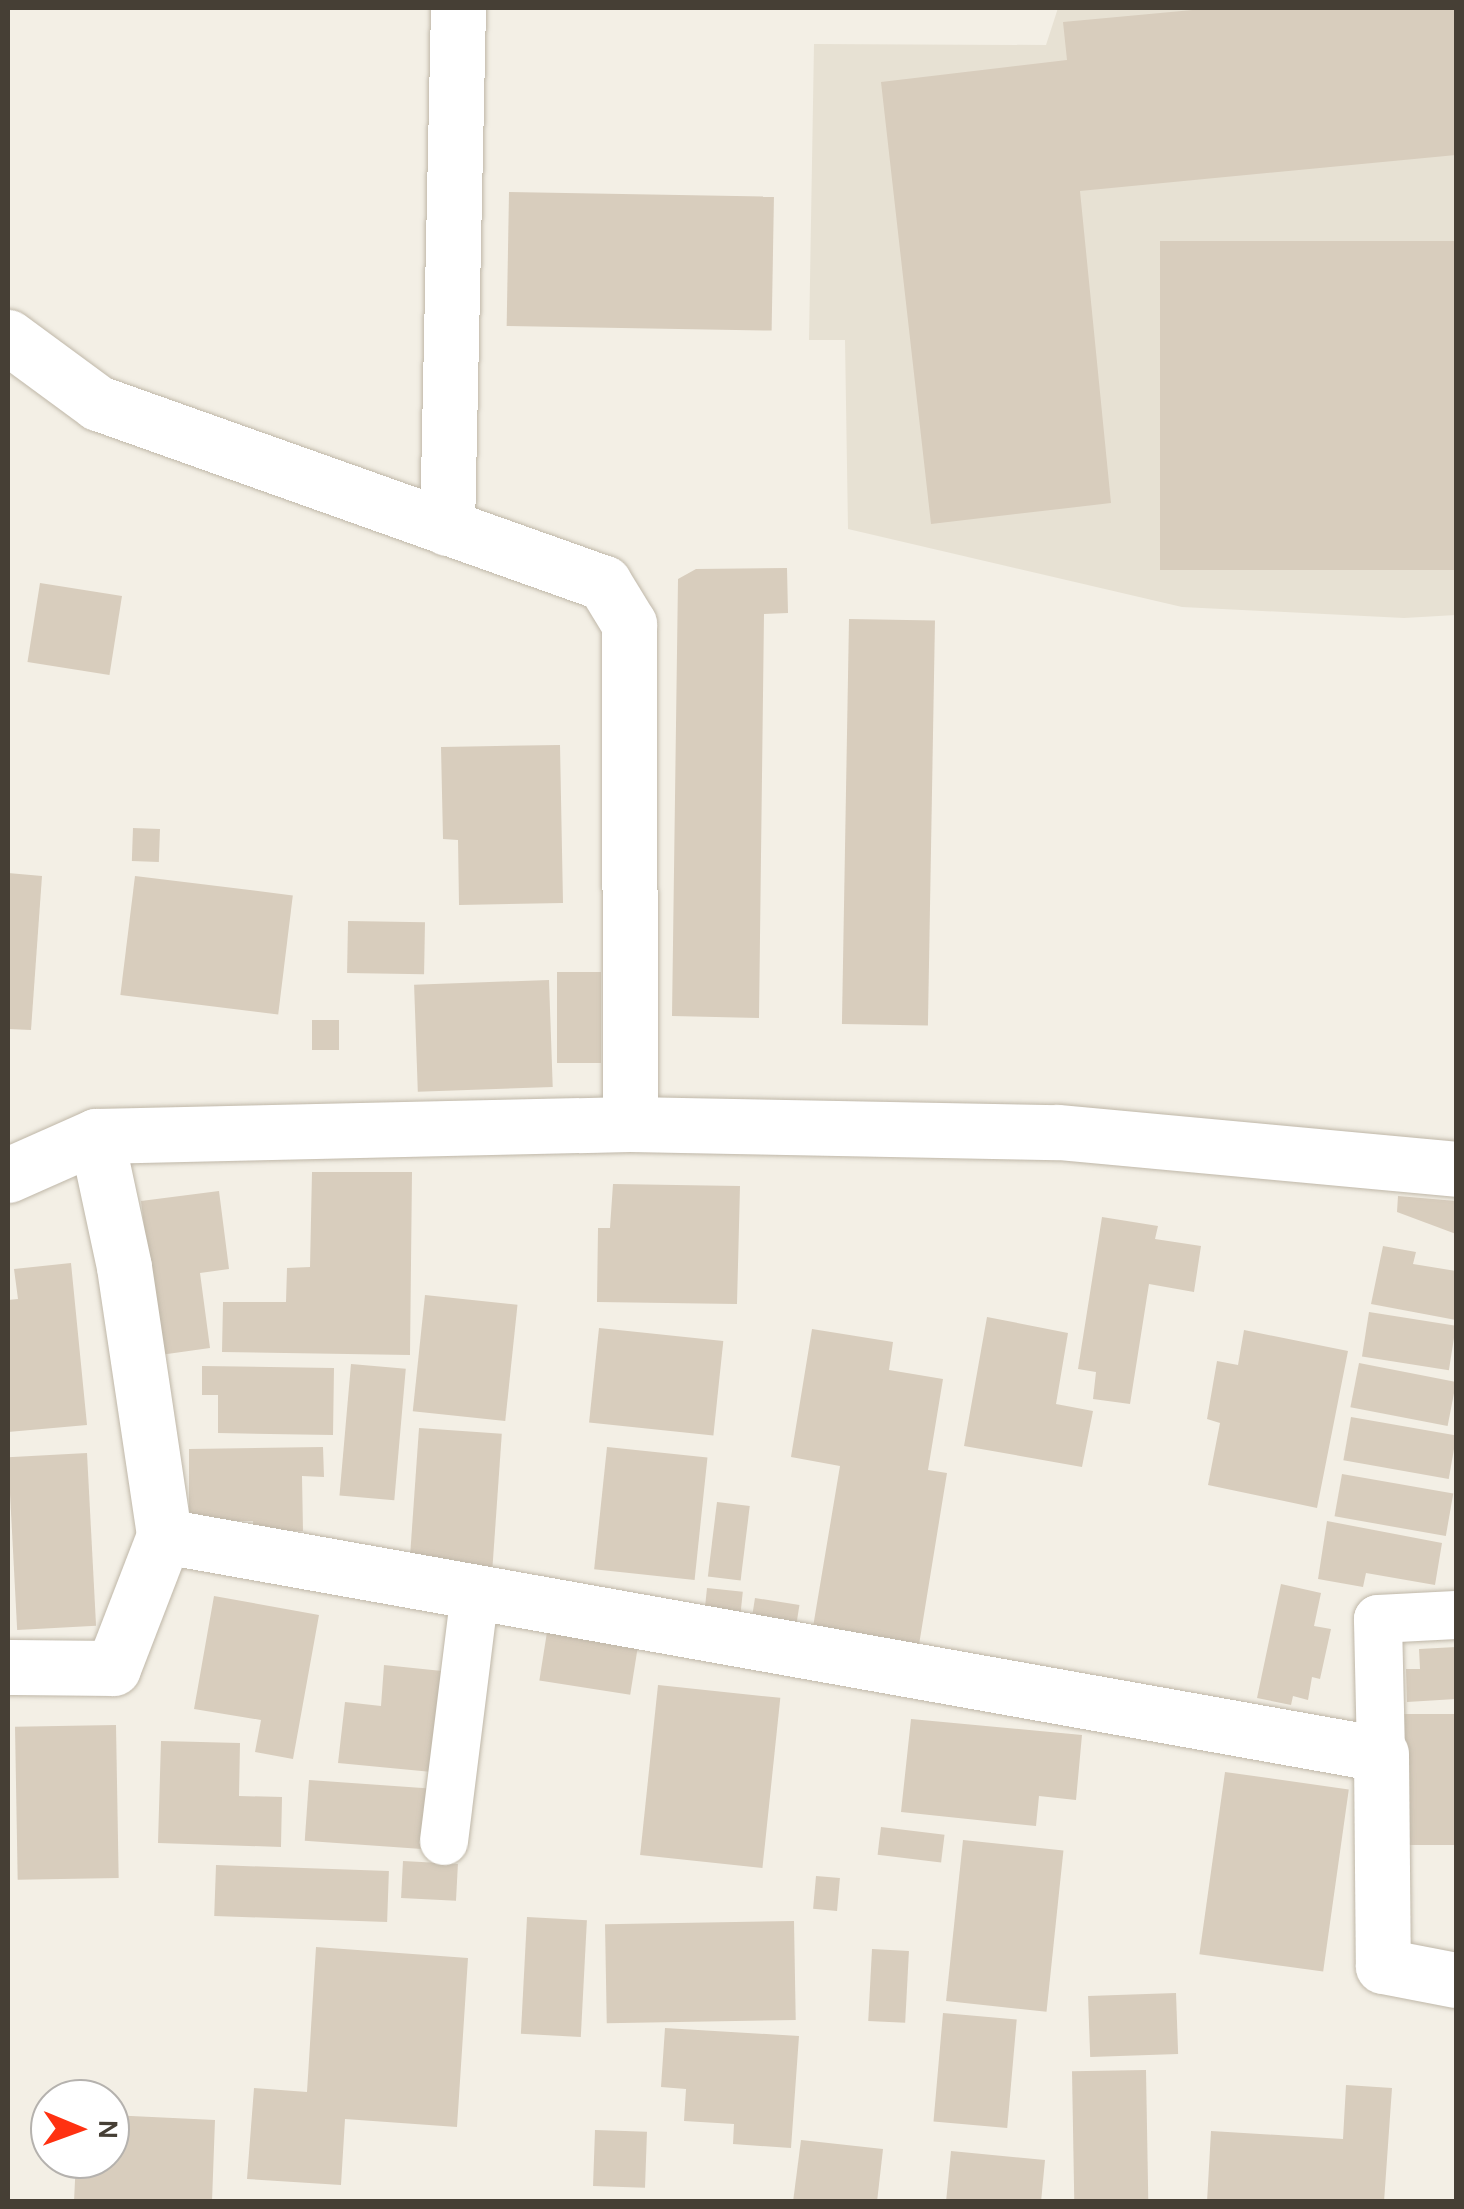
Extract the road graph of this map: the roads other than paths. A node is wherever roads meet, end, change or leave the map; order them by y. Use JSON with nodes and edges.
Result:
{"nodes":[{"id":1,"x":458,"y":8,"type":"edge"},
{"id":2,"x":8,"y":337,"type":"edge"},
{"id":3,"x":447,"y":528,"type":"junction"},
{"id":4,"x":630,"y":1124,"type":"junction"},
{"id":5,"x":96,"y":1136,"type":"junction"},
{"id":6,"x":1456,"y":1169,"type":"edge"},
{"id":7,"x":8,"y":1175,"type":"edge"},
{"id":8,"x":164,"y":1536,"type":"junction"},
{"id":9,"x":475,"y":1592,"type":"junction"},
{"id":10,"x":1456,"y":1615,"type":"edge"},
{"id":11,"x":8,"y":1667,"type":"edge"},
{"id":12,"x":1381,"y":1754,"type":"junction"},
{"id":13,"x":444,"y":1842,"type":"dead end"},
{"id":14,"x":1456,"y":1980,"type":"edge"}],
"edges":[{"from":1,"to":3,"type":"street"},
{"from":2,"to":3,"type":"street"},
{"from":3,"to":4,"type":"street"},
{"from":4,"to":5,"type":"street"},
{"from":4,"to":6,"type":"street"},
{"from":5,"to":7,"type":"street"},
{"from":5,"to":8,"type":"street"},
{"from":8,"to":9,"type":"street"},
{"from":8,"to":11,"type":"street"},
{"from":9,"to":12,"type":"street"},
{"from":9,"to":13,"type":"lane"},
{"from":10,"to":12,"type":"lane"},
{"from":12,"to":14,"type":"street"}]}
